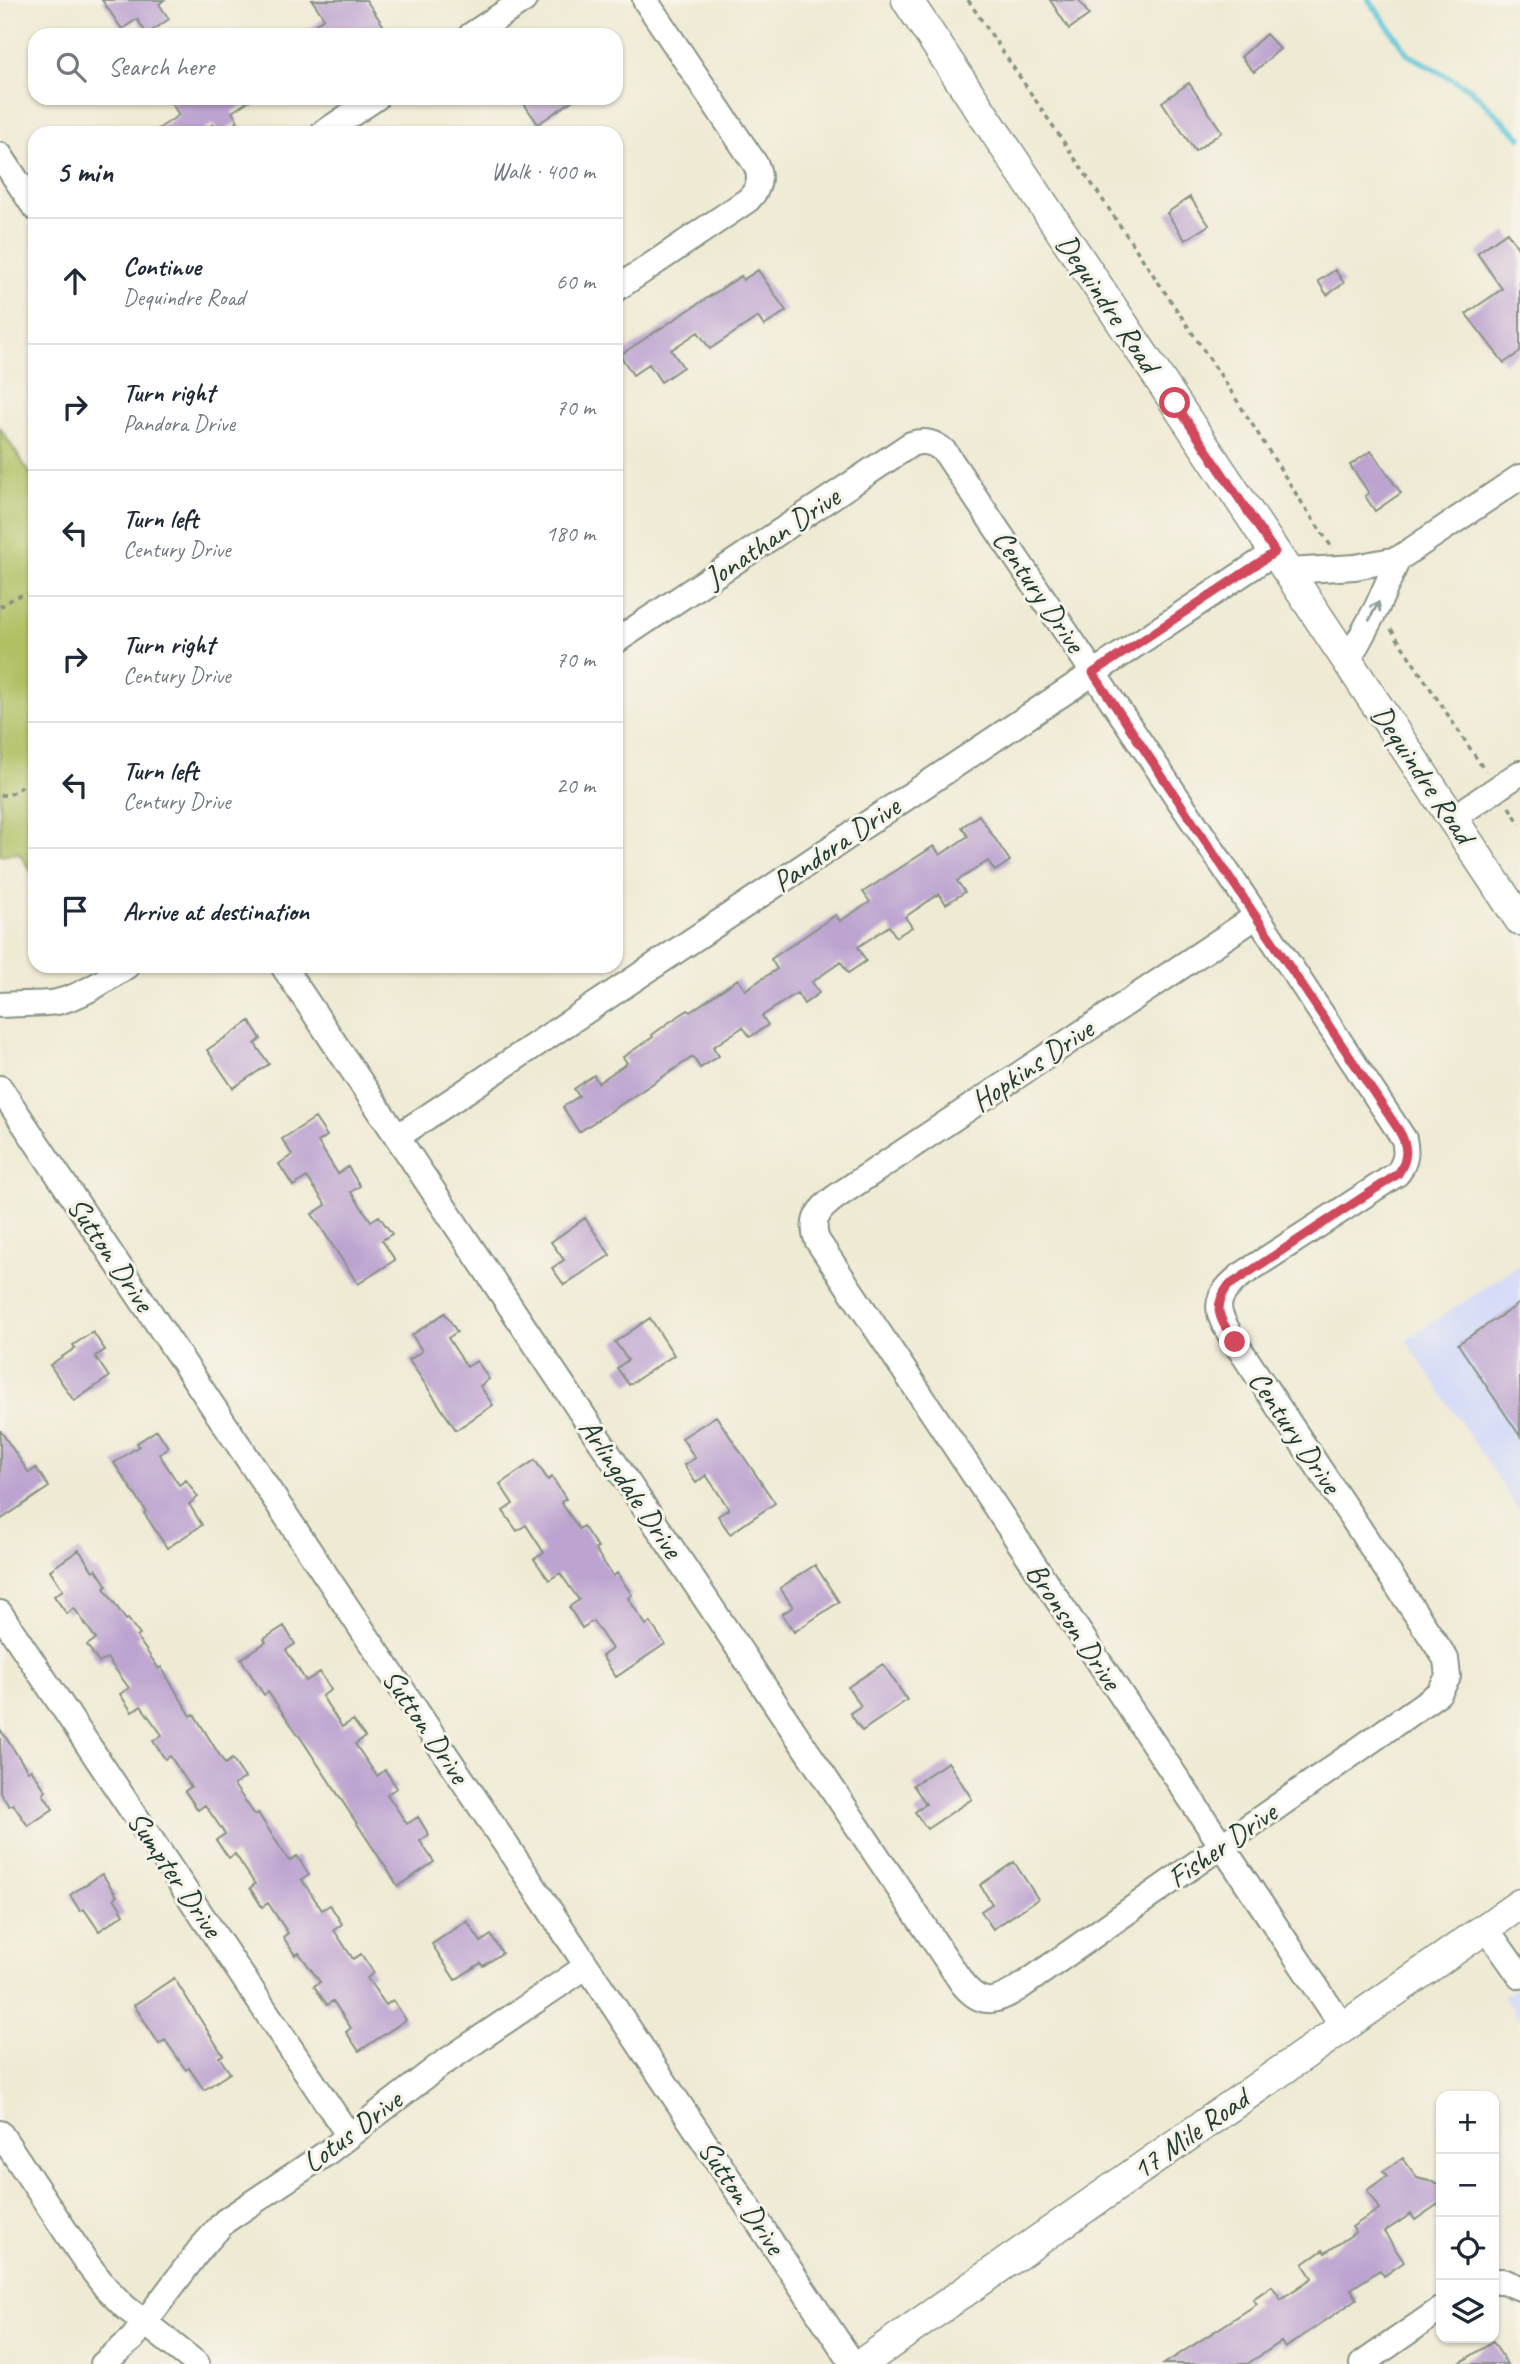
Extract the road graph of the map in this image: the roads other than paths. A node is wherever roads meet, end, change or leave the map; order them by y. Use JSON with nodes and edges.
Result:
{"nodes":[{"id":1,"x":524,"y":0,"type":"edge"},
{"id":2,"x":645,"y":0,"type":"edge"},
{"id":3,"x":907,"y":0,"type":"edge"},
{"id":4,"x":482,"y":28,"type":"edge"},
{"id":5,"x":366,"y":105,"type":"edge"},
{"id":6,"x":334,"y":126,"type":"edge"},
{"id":7,"x":0,"y":155,"type":"edge"},
{"id":8,"x":28,"y":197,"type":"edge"},
{"id":9,"x":623,"y":284,"type":"edge"},
{"id":10,"x":930,"y":442,"type":"joint"},
{"id":11,"x":1520,"y":477,"type":"edge"},
{"id":12,"x":1398,"y":559,"type":"junction"},
{"id":13,"x":1282,"y":561,"type":"junction"},
{"id":14,"x":623,"y":636,"type":"edge"},
{"id":15,"x":1348,"y":662,"type":"junction"},
{"id":16,"x":1093,"y":673,"type":"junction"},
{"id":17,"x":1520,"y":773,"type":"edge"},
{"id":18,"x":1452,"y":818,"type":"junction"},
{"id":19,"x":1257,"y":916,"type":"junction"},
{"id":20,"x":1520,"y":920,"type":"edge"},
{"id":21,"x":116,"y":973,"type":"edge"},
{"id":22,"x":288,"y":973,"type":"edge"},
{"id":23,"x":0,"y":1004,"type":"edge"},
{"id":24,"x":0,"y":1088,"type":"edge"},
{"id":25,"x":397,"y":1137,"type":"junction"},
{"id":26,"x":814,"y":1222,"type":"joint"},
{"id":27,"x":0,"y":1613,"type":"edge"},
{"id":28,"x":1448,"y":1677,"type":"joint"},
{"id":29,"x":1220,"y":1846,"type":"junction"},
{"id":30,"x":1520,"y":1904,"type":"edge"},
{"id":31,"x":1486,"y":1928,"type":"junction"},
{"id":32,"x":587,"y":1966,"type":"junction"},
{"id":33,"x":1520,"y":1976,"type":"edge"},
{"id":34,"x":986,"y":2001,"type":"joint"},
{"id":35,"x":1343,"y":2027,"type":"junction"},
{"id":36,"x":0,"y":2133,"type":"edge"},
{"id":37,"x":349,"y":2136,"type":"junction"},
{"id":38,"x":1436,"y":2312,"type":"edge"},
{"id":39,"x":145,"y":2324,"type":"junction"},
{"id":40,"x":103,"y":2364,"type":"edge"},
{"id":41,"x":197,"y":2364,"type":"edge"},
{"id":42,"x":853,"y":2364,"type":"edge"},
{"id":43,"x":861,"y":2364,"type":"edge"},
{"id":44,"x":1362,"y":2364,"type":"edge"}],
"edges":[{"from":1,"to":4,"type":"street"},
{"from":2,"to":9,"type":"street"},
{"from":3,"to":13,"type":"main road","name":"Dequindre Road"},
{"from":5,"to":6,"type":"street"},
{"from":7,"to":8,"type":"street"},
{"from":10,"to":14,"type":"street","name":"Jonathan Drive"},
{"from":10,"to":16,"type":"street","name":"Century Drive"},
{"from":11,"to":12,"type":"street"},
{"from":12,"to":13,"type":"street"},
{"from":15,"to":12,"type":"street","one_way":true},
{"from":13,"to":15,"type":"main road","name":"Dequindre Road"},
{"from":13,"to":16,"type":"street","name":"Pandora Drive"},
{"from":15,"to":18,"type":"main road","name":"Dequindre Road"},
{"from":16,"to":19,"type":"street","name":"Century Drive"},
{"from":16,"to":25,"type":"street","name":"Pandora Drive"},
{"from":17,"to":18,"type":"street"},
{"from":18,"to":20,"type":"main road","name":"Dequindre Road"},
{"from":19,"to":26,"type":"street","name":"Hopkins Drive"},
{"from":19,"to":28,"type":"street","name":"Century Drive"},
{"from":21,"to":23,"type":"street"},
{"from":22,"to":25,"type":"street","name":"Arlingdale Drive"},
{"from":24,"to":32,"type":"street","name":"Sutton Drive"},
{"from":25,"to":34,"type":"street","name":"Arlingdale Drive"},
{"from":26,"to":29,"type":"street","name":"Bronson Drive"},
{"from":27,"to":37,"type":"street","name":"Sumpter Drive"},
{"from":28,"to":29,"type":"street","name":"Fisher Drive"},
{"from":29,"to":34,"type":"street","name":"Fisher Drive"},
{"from":29,"to":35,"type":"street","name":"Bronson Drive"},
{"from":30,"to":31,"type":"main road","name":"17 Mile Road"},
{"from":31,"to":33,"type":"street"},
{"from":31,"to":35,"type":"main road","name":"17 Mile Road"},
{"from":32,"to":37,"type":"street","name":"Lotus Drive"},
{"from":32,"to":42,"type":"street","name":"Sutton Drive"},
{"from":35,"to":43,"type":"main road","name":"17 Mile Road"},
{"from":36,"to":39,"type":"street"},
{"from":37,"to":39,"type":"street","name":"Lotus Drive"},
{"from":38,"to":44,"type":"street"},
{"from":39,"to":40,"type":"street","name":"Lotus Drive"},
{"from":39,"to":41,"type":"street"}]}
